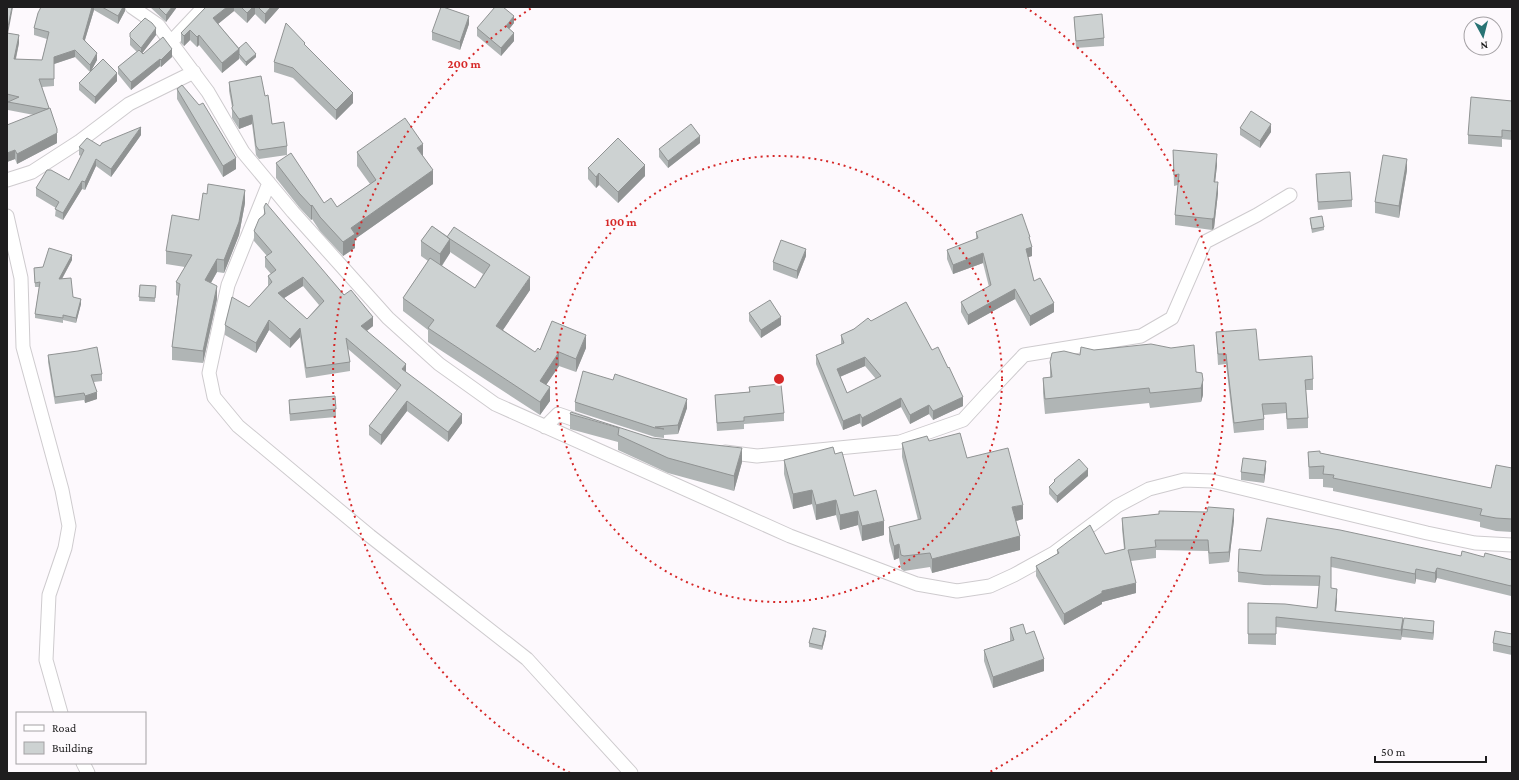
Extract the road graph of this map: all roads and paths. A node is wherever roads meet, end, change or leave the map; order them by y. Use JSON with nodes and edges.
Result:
{"nodes":[{"id":1,"x":132,"y":7,"type":"edge"},
{"id":2,"x":204,"y":7,"type":"edge"},
{"id":3,"x":171,"y":42,"type":"junction"},
{"id":4,"x":194,"y":72,"type":"junction"},
{"id":5,"x":7,"y":180,"type":"edge"},
{"id":6,"x":269,"y":183,"type":"junction"},
{"id":7,"x":1290,"y":195,"type":"dead end"},
{"id":8,"x":7,"y":216,"type":"edge"},
{"id":9,"x":546,"y":427,"type":"junction"},
{"id":10,"x":602,"y":428,"type":"edge"},
{"id":11,"x":713,"y":451,"type":"edge"},
{"id":12,"x":1512,"y":546,"type":"edge"},
{"id":13,"x":61,"y":712,"type":"edge"},
{"id":14,"x":83,"y":764,"type":"edge"},
{"id":15,"x":88,"y":773,"type":"edge"},
{"id":16,"x":631,"y":773,"type":"edge"}],
"edges":[{"from":1,"to":3,"type":"street"},
{"from":2,"to":3,"type":"street"},
{"from":3,"to":4,"type":"street"},
{"from":4,"to":5,"type":"street"},
{"from":4,"to":6,"type":"street"},
{"from":6,"to":9,"type":"street"},
{"from":6,"to":16,"type":"street"},
{"from":7,"to":11,"type":"street"},
{"from":8,"to":13,"type":"street"},
{"from":9,"to":10,"type":"street"},
{"from":9,"to":12,"type":"street"},
{"from":14,"to":15,"type":"street"}]}
